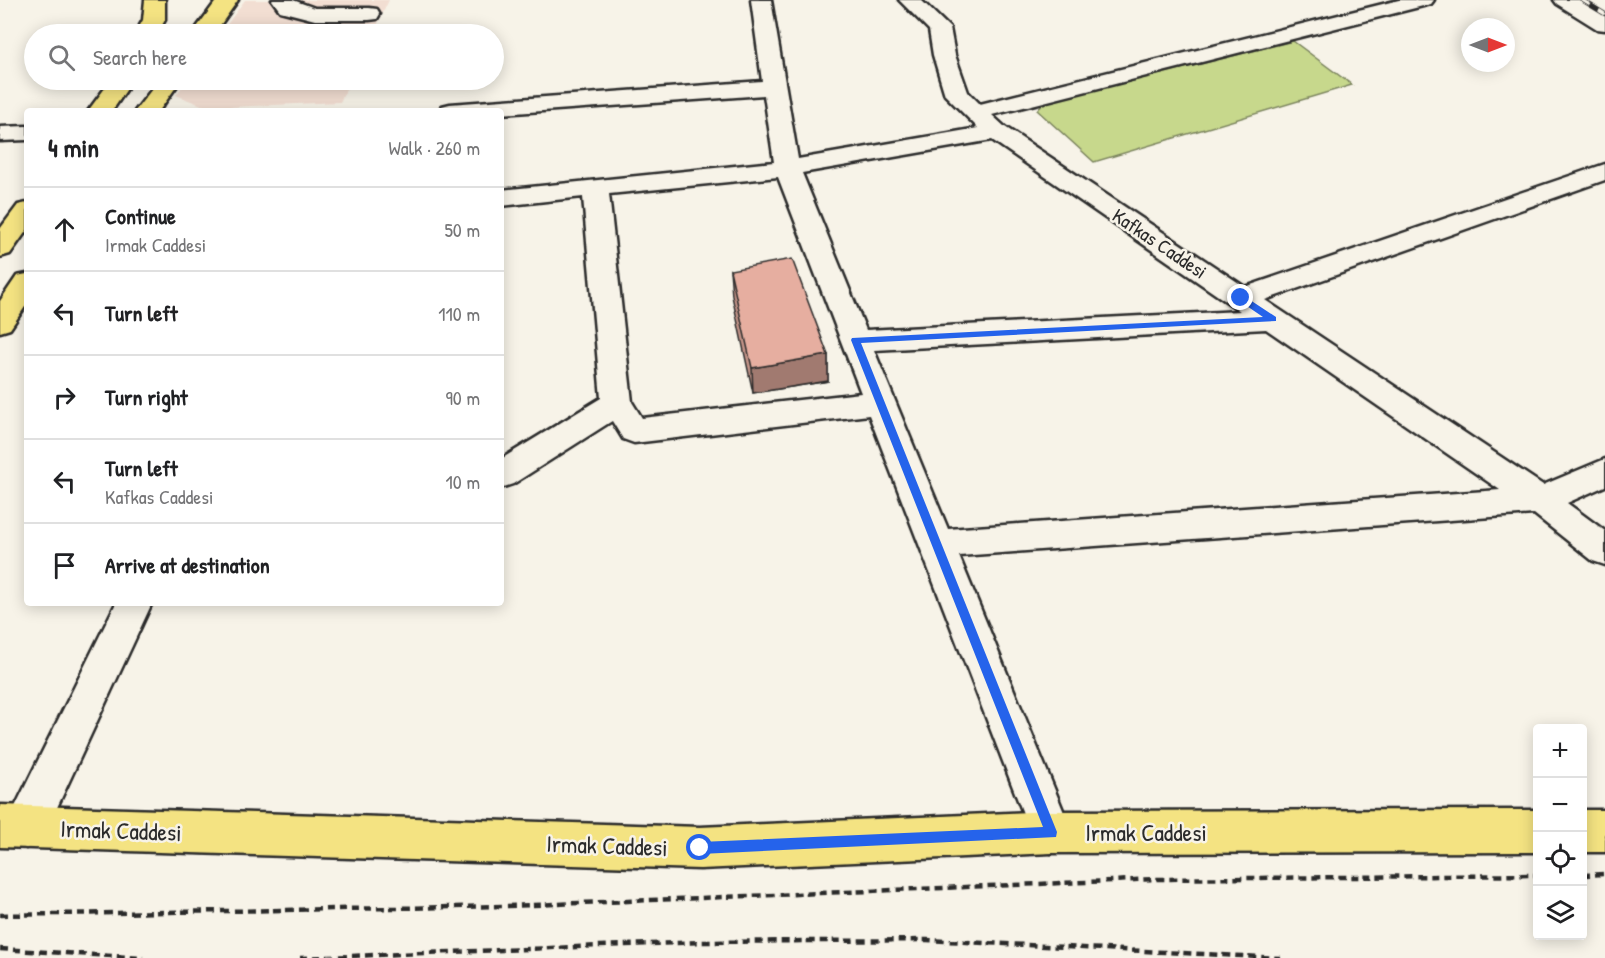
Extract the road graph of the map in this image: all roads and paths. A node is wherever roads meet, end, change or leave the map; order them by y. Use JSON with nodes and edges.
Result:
{"nodes":[{"id":1,"x":155,"y":0,"type":"edge"},
{"id":2,"x":228,"y":0,"type":"edge"},
{"id":3,"x":282,"y":0,"type":"edge"},
{"id":4,"x":761,"y":0,"type":"edge"},
{"id":5,"x":909,"y":0,"type":"edge"},
{"id":6,"x":1424,"y":0,"type":"edge"},
{"id":7,"x":1564,"y":0,"type":"edge"},
{"id":8,"x":369,"y":14,"type":"dead end"},
{"id":9,"x":152,"y":24,"type":"edge"},
{"id":10,"x":210,"y":24,"type":"edge"},
{"id":11,"x":1605,"y":24,"type":"edge"},
{"id":12,"x":773,"y":87,"type":"junction"},
{"id":13,"x":115,"y":90,"type":"edge"},
{"id":14,"x":163,"y":90,"type":"edge"},
{"id":15,"x":102,"y":108,"type":"edge"},
{"id":16,"x":149,"y":108,"type":"edge"},
{"id":17,"x":490,"y":108,"type":"edge"},
{"id":18,"x":975,"y":112,"type":"junction"},
{"id":19,"x":996,"y":132,"type":"junction"},
{"id":20,"x":24,"y":133,"type":"edge"},
{"id":21,"x":0,"y":134,"type":"edge"},
{"id":22,"x":787,"y":168,"type":"junction"},
{"id":23,"x":1605,"y":172,"type":"edge"},
{"id":24,"x":595,"y":188,"type":"junction"},
{"id":25,"x":504,"y":198,"type":"edge"},
{"id":26,"x":24,"y":215,"type":"edge"},
{"id":27,"x":0,"y":248,"type":"edge"},
{"id":28,"x":24,"y":288,"type":"edge"},
{"id":29,"x":1241,"y":298,"type":"junction"},
{"id":30,"x":1273,"y":319,"type":"junction"},
{"id":31,"x":0,"y":322,"type":"edge"},
{"id":32,"x":855,"y":340,"type":"junction"},
{"id":33,"x":617,"y":402,"type":"junction"},
{"id":34,"x":880,"y":402,"type":"junction"},
{"id":35,"x":1605,"y":472,"type":"edge"},
{"id":36,"x":504,"y":473,"type":"edge"},
{"id":37,"x":1540,"y":500,"type":"junction"},
{"id":38,"x":936,"y":544,"type":"junction"},
{"id":39,"x":1605,"y":551,"type":"edge"},
{"id":40,"x":132,"y":606,"type":"edge"},
{"id":41,"x":13,"y":827,"type":"edge"},
{"id":42,"x":1533,"y":831,"type":"edge"},
{"id":43,"x":1587,"y":831,"type":"edge"},
{"id":44,"x":1605,"y":831,"type":"edge"},
{"id":45,"x":1051,"y":832,"type":"junction"},
{"id":46,"x":1605,"y":874,"type":"edge"},
{"id":47,"x":1587,"y":875,"type":"edge"},
{"id":48,"x":1533,"y":876,"type":"edge"},
{"id":49,"x":0,"y":915,"type":"edge"},
{"id":50,"x":0,"y":949,"type":"edge"},
{"id":51,"x":143,"y":958,"type":"edge"},
{"id":52,"x":300,"y":958,"type":"edge"},
{"id":53,"x":1281,"y":958,"type":"edge"}],
"edges":[{"from":1,"to":9,"type":"main road"},
{"from":2,"to":10,"type":"main road"},
{"from":3,"to":8,"type":"street"},
{"from":4,"to":12,"type":"street"},
{"from":5,"to":18,"type":"street","name":"Kafkas Caddesi"},
{"from":6,"to":18,"type":"street"},
{"from":7,"to":11,"type":"street"},
{"from":12,"to":17,"type":"street"},
{"from":12,"to":22,"type":"street"},
{"from":13,"to":15,"type":"main road"},
{"from":14,"to":16,"type":"main road"},
{"from":18,"to":19,"type":"street","name":"Kafkas Caddesi"},
{"from":19,"to":22,"type":"street"},
{"from":19,"to":29,"type":"street","name":"Kafkas Caddesi"},
{"from":20,"to":21,"type":"street"},
{"from":22,"to":24,"type":"street"},
{"from":22,"to":32,"type":"street"},
{"from":23,"to":29,"type":"street"},
{"from":24,"to":25,"type":"street"},
{"from":24,"to":33,"type":"street"},
{"from":26,"to":27,"type":"main road"},
{"from":28,"to":31,"type":"main road"},
{"from":29,"to":30,"type":"street","name":"Kafkas Caddesi"},
{"from":30,"to":32,"type":"street"},
{"from":30,"to":37,"type":"street","name":"Kafkas Caddesi"},
{"from":32,"to":34,"type":"street"},
{"from":33,"to":34,"type":"street"},
{"from":33,"to":36,"type":"street"},
{"from":34,"to":38,"type":"street"},
{"from":35,"to":37,"type":"street"},
{"from":37,"to":38,"type":"street"},
{"from":37,"to":39,"type":"street","name":"Kafkas Caddesi"},
{"from":38,"to":45,"type":"street"},
{"from":40,"to":41,"type":"street"},
{"from":41,"to":45,"type":"main road","name":"Irmak Caddesi"},
{"from":42,"to":45,"type":"main road","name":"Irmak Caddesi"},
{"from":43,"to":44,"type":"main road"},
{"from":46,"to":47,"type":"path"},
{"from":48,"to":49,"type":"path"},
{"from":50,"to":51,"type":"path"},
{"from":52,"to":53,"type":"path"}]}
